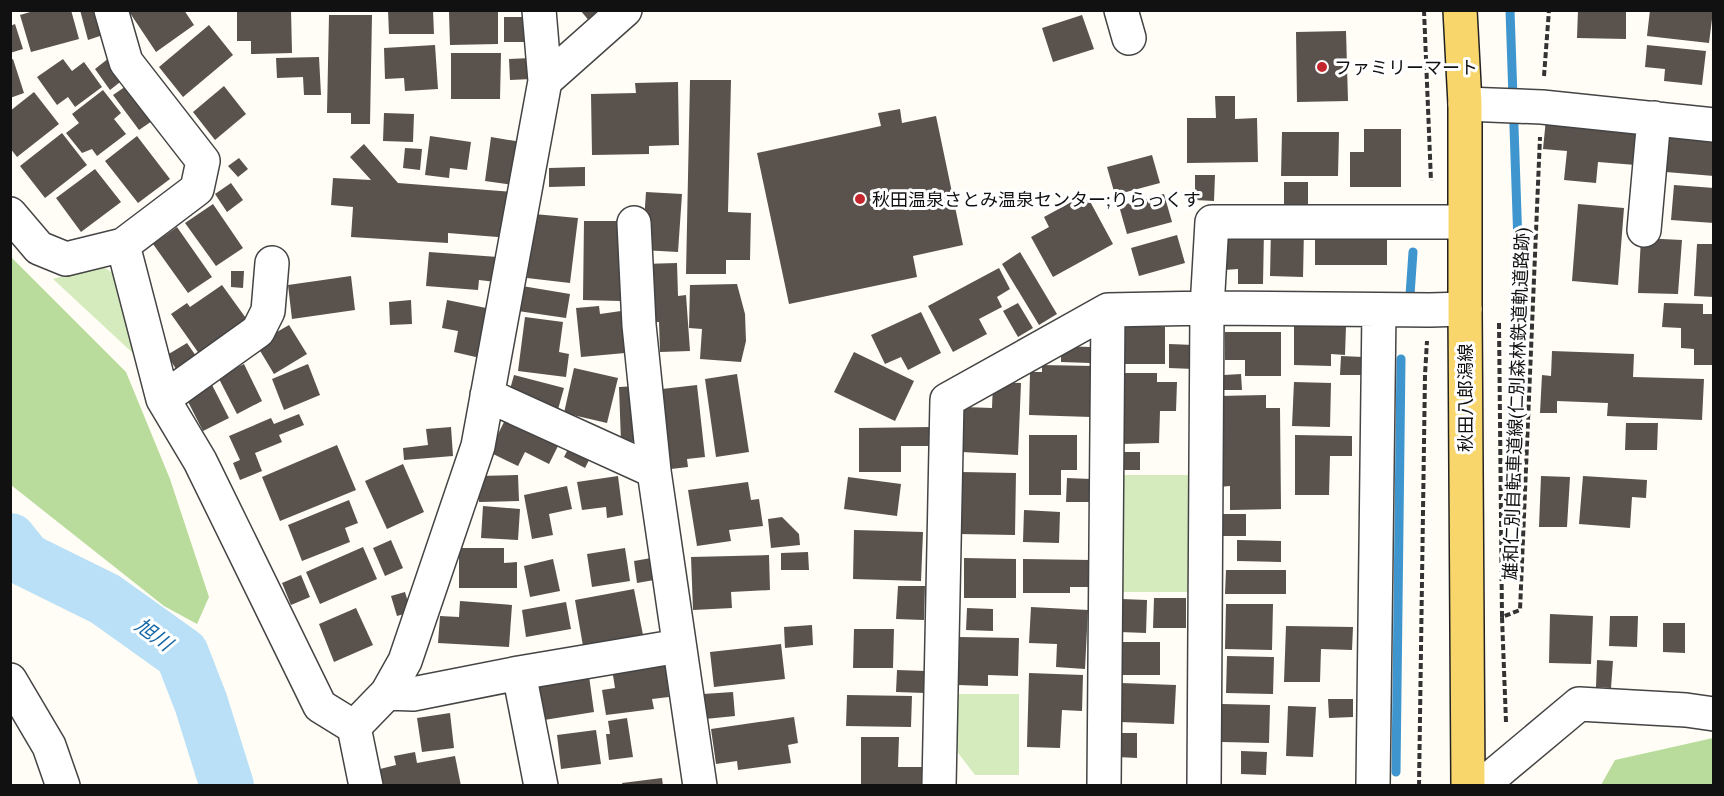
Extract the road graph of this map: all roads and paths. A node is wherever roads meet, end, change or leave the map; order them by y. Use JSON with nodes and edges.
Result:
{"nodes":[{"id":1,"x":111,"y":10,"type":"edge"},
{"id":2,"x":539,"y":10,"type":"edge"},
{"id":3,"x":625,"y":10,"type":"edge"},
{"id":4,"x":1424,"y":10,"type":"edge"},
{"id":5,"x":1460,"y":10,"type":"edge"},
{"id":6,"x":1549,"y":10,"type":"edge"},
{"id":7,"x":545,"y":81,"type":"junction"},
{"id":8,"x":1465,"y":104,"type":"junction"},
{"id":9,"x":1523,"y":106,"type":"junction"},
{"id":10,"x":1654,"y":118,"type":"junction"},
{"id":11,"x":1713,"y":125,"type":"edge"},
{"id":12,"x":10,"y":214,"type":"edge"},
{"id":13,"x":634,"y":222,"type":"dead end"},
{"id":14,"x":1432,"y":222,"type":"junction"},
{"id":15,"x":1464,"y":222,"type":"junction"},
{"id":16,"x":1644,"y":230,"type":"dead end"},
{"id":17,"x":123,"y":245,"type":"junction"},
{"id":18,"x":272,"y":263,"type":"dead end"},
{"id":19,"x":1207,"y":308,"type":"junction"},
{"id":20,"x":1465,"y":309,"type":"junction"},
{"id":21,"x":1108,"y":310,"type":"junction"},
{"id":22,"x":1379,"y":310,"type":"junction"},
{"id":23,"x":1430,"y":310,"type":"junction"},
{"id":24,"x":487,"y":395,"type":"junction"},
{"id":25,"x":163,"y":399,"type":"junction"},
{"id":26,"x":654,"y":471,"type":"junction"},
{"id":27,"x":679,"y":646,"type":"junction"},
{"id":28,"x":519,"y":673,"type":"junction"},
{"id":29,"x":13,"y":686,"type":"edge"},
{"id":30,"x":387,"y":693,"type":"junction"},
{"id":31,"x":1713,"y":714,"type":"edge"},
{"id":32,"x":354,"y":727,"type":"junction"},
{"id":33,"x":1508,"y":763,"type":"junction"},
{"id":34,"x":63,"y":786,"type":"edge"},
{"id":35,"x":366,"y":786,"type":"edge"},
{"id":36,"x":541,"y":786,"type":"edge"},
{"id":37,"x":700,"y":786,"type":"edge"},
{"id":38,"x":939,"y":786,"type":"edge"},
{"id":39,"x":1104,"y":786,"type":"edge"},
{"id":40,"x":1204,"y":786,"type":"edge"},
{"id":41,"x":1373,"y":786,"type":"edge"},
{"id":42,"x":1419,"y":786,"type":"edge"},
{"id":43,"x":1468,"y":786,"type":"edge"},
{"id":44,"x":1481,"y":786,"type":"edge"}],
"edges":[{"from":1,"to":17,"type":"street"},
{"from":2,"to":7,"type":"street"},
{"from":3,"to":7,"type":"street"},
{"from":4,"to":14,"type":"path"},
{"from":5,"to":8,"type":"main road","name":"秋田八郎潟線"},
{"from":6,"to":9,"type":"path","name":"雄和仁別自転車道線(仁別森林鉄道軌道路跡)"},
{"from":7,"to":24,"type":"street"},
{"from":8,"to":9,"type":"street"},
{"from":8,"to":15,"type":"main road","name":"秋田八郎潟線"},
{"from":9,"to":10,"type":"street"},
{"from":9,"to":33,"type":"path","name":"雄和仁別自転車道線(仁別森林鉄道軌道路跡)"},
{"from":10,"to":11,"type":"street"},
{"from":10,"to":16,"type":"street"},
{"from":12,"to":17,"type":"street"},
{"from":13,"to":26,"type":"street"},
{"from":14,"to":15,"type":"street"},
{"from":14,"to":19,"type":"street"},
{"from":15,"to":20,"type":"main road","name":"秋田八郎潟線"},
{"from":17,"to":25,"type":"street"},
{"from":18,"to":25,"type":"street"},
{"from":19,"to":21,"type":"street"},
{"from":19,"to":22,"type":"street"},
{"from":19,"to":40,"type":"street"},
{"from":20,"to":23,"type":"street"},
{"from":20,"to":43,"type":"main road","name":"秋田八郎潟線"},
{"from":21,"to":38,"type":"street"},
{"from":21,"to":39,"type":"street"},
{"from":22,"to":23,"type":"street"},
{"from":22,"to":41,"type":"street"},
{"from":23,"to":42,"type":"path"},
{"from":24,"to":26,"type":"street"},
{"from":24,"to":30,"type":"street"},
{"from":25,"to":32,"type":"street"},
{"from":26,"to":27,"type":"street"},
{"from":27,"to":28,"type":"street"},
{"from":27,"to":37,"type":"street"},
{"from":28,"to":30,"type":"street"},
{"from":28,"to":36,"type":"street"},
{"from":29,"to":34,"type":"street"},
{"from":30,"to":32,"type":"street"},
{"from":31,"to":33,"type":"street"},
{"from":32,"to":35,"type":"street"},
{"from":33,"to":44,"type":"street"}]}
